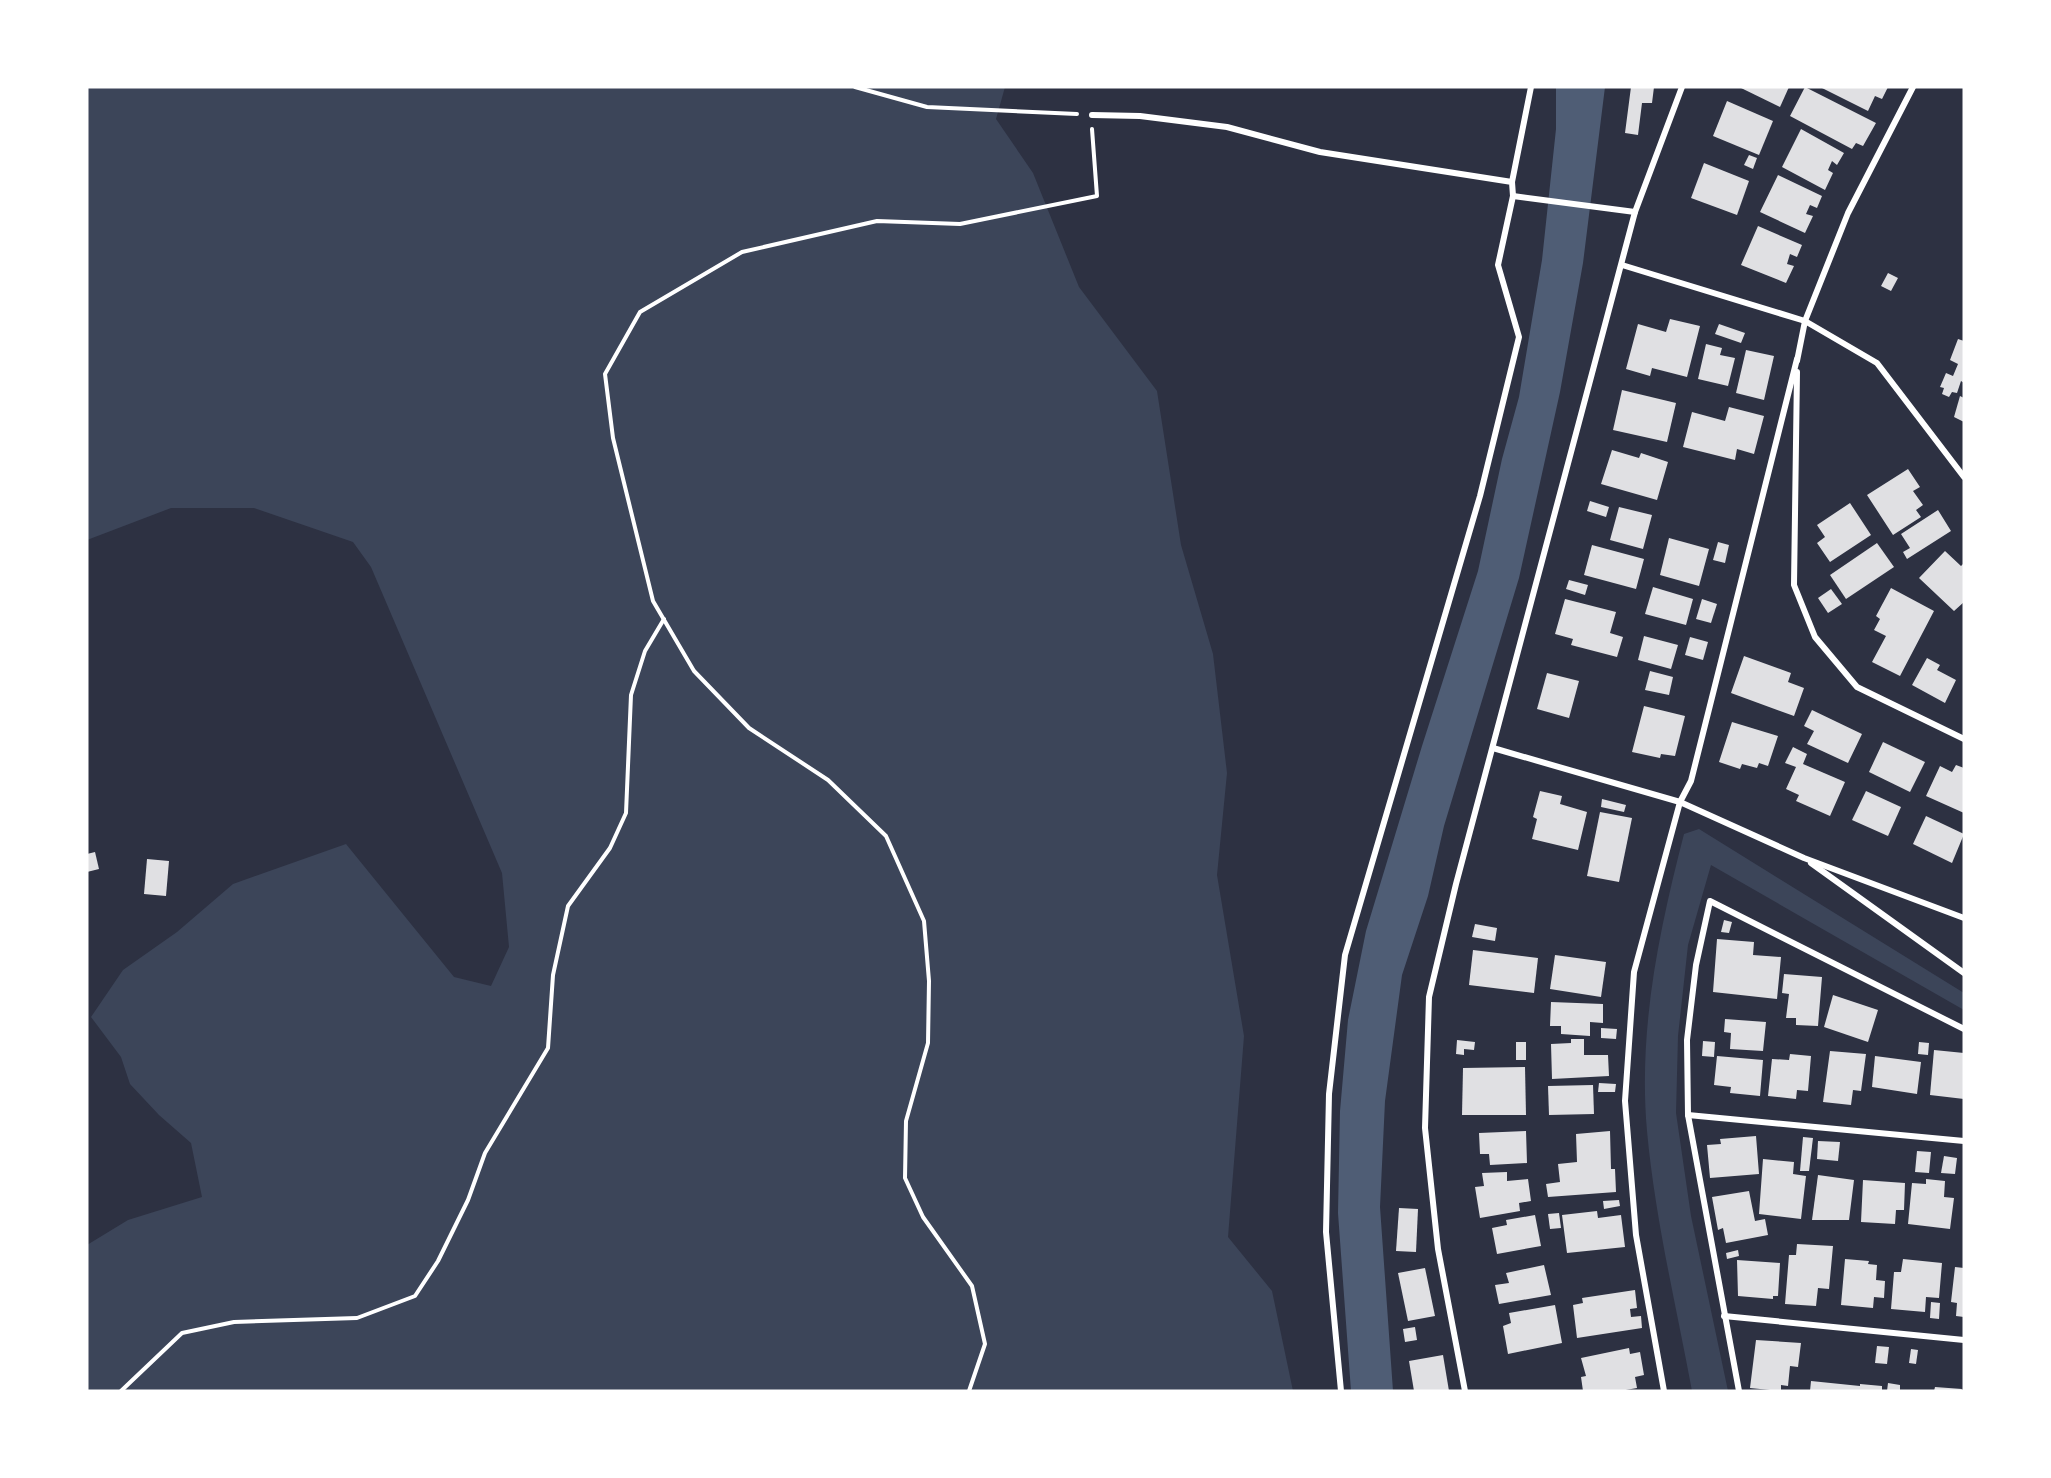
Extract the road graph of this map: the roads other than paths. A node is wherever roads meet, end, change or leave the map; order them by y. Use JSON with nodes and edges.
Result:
{"nodes":[{"id":1,"x":1531,"y":87,"type":"edge"},
{"id":2,"x":1682,"y":87,"type":"edge"},
{"id":3,"x":1913,"y":87,"type":"edge"},
{"id":4,"x":1092,"y":115,"type":"road end"},
{"id":5,"x":1512,"y":182,"type":"junction"},
{"id":6,"x":1513,"y":196,"type":"junction"},
{"id":7,"x":1635,"y":212,"type":"junction"},
{"id":8,"x":1622,"y":265,"type":"junction"},
{"id":9,"x":1805,"y":321,"type":"junction"},
{"id":10,"x":1797,"y":360,"type":"junction"},
{"id":11,"x":1964,"y":477,"type":"edge"},
{"id":12,"x":1964,"y":739,"type":"edge"},
{"id":13,"x":1493,"y":748,"type":"junction"},
{"id":14,"x":1680,"y":802,"type":"junction"},
{"id":15,"x":1804,"y":858,"type":"junction"},
{"id":16,"x":1964,"y":918,"type":"edge"},
{"id":17,"x":1964,"y":973,"type":"edge"},
{"id":18,"x":1964,"y":1029,"type":"edge"},
{"id":19,"x":1688,"y":1115,"type":"junction"},
{"id":20,"x":1964,"y":1141,"type":"edge"},
{"id":21,"x":1724,"y":1316,"type":"junction"},
{"id":22,"x":1964,"y":1340,"type":"edge"},
{"id":23,"x":1341,"y":1391,"type":"edge"},
{"id":24,"x":1465,"y":1391,"type":"edge"},
{"id":25,"x":1664,"y":1391,"type":"edge"},
{"id":26,"x":1739,"y":1391,"type":"edge"}],
"edges":[{"from":1,"to":5,"type":"street"},
{"from":2,"to":7,"type":"street"},
{"from":3,"to":9,"type":"street"},
{"from":4,"to":5,"type":"street"},
{"from":5,"to":6,"type":"street"},
{"from":6,"to":7,"type":"street"},
{"from":6,"to":23,"type":"street"},
{"from":7,"to":8,"type":"street"},
{"from":8,"to":9,"type":"street"},
{"from":8,"to":13,"type":"street"},
{"from":9,"to":10,"type":"street"},
{"from":9,"to":11,"type":"street"},
{"from":10,"to":12,"type":"street"},
{"from":10,"to":14,"type":"street"},
{"from":13,"to":14,"type":"street"},
{"from":13,"to":24,"type":"street"},
{"from":14,"to":15,"type":"street"},
{"from":14,"to":25,"type":"street"},
{"from":15,"to":16,"type":"street"},
{"from":15,"to":17,"type":"street"},
{"from":18,"to":19,"type":"street"},
{"from":19,"to":20,"type":"street"},
{"from":19,"to":21,"type":"street"},
{"from":21,"to":22,"type":"street"},
{"from":21,"to":26,"type":"street"}]}
